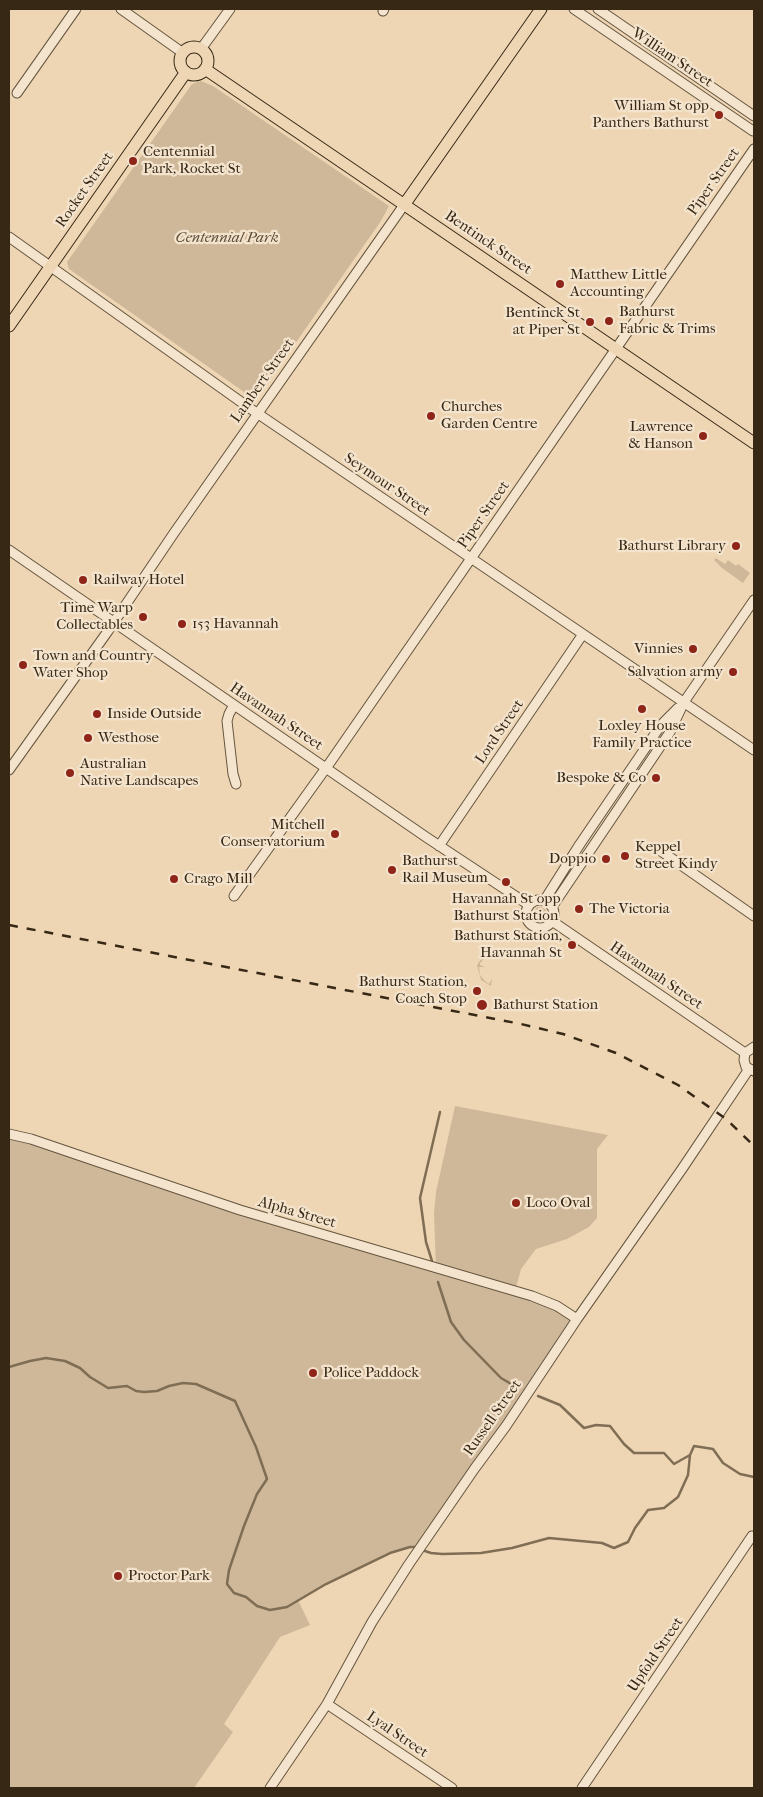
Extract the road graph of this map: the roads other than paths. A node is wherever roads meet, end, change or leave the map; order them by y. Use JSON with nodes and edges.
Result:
{"nodes":[{"id":1,"x":76,"y":9,"type":"edge"},
{"id":2,"x":121,"y":9,"type":"edge"},
{"id":3,"x":230,"y":9,"type":"edge"},
{"id":4,"x":541,"y":9,"type":"edge"},
{"id":5,"x":574,"y":9,"type":"edge"},
{"id":6,"x":598,"y":9,"type":"edge"},
{"id":7,"x":201,"y":49,"type":"junction"},
{"id":8,"x":183,"y":52,"type":"junction"},
{"id":9,"x":205,"y":69,"type":"junction"},
{"id":10,"x":186,"y":72,"type":"junction"},
{"id":11,"x":16,"y":93,"type":"dead end"},
{"id":12,"x":754,"y":116,"type":"edge"},
{"id":13,"x":754,"y":131,"type":"edge"},
{"id":14,"x":754,"y":148,"type":"edge"},
{"id":15,"x":404,"y":205,"type":"junction"},
{"id":16,"x":9,"y":237,"type":"edge"},
{"id":17,"x":50,"y":267,"type":"junction"},
{"id":18,"x":9,"y":326,"type":"edge"},
{"id":19,"x":615,"y":348,"type":"junction"},
{"id":20,"x":258,"y":414,"type":"junction"},
{"id":21,"x":754,"y":442,"type":"edge"},
{"id":22,"x":9,"y":550,"type":"edge"},
{"id":23,"x":471,"y":558,"type":"junction"},
{"id":24,"x":754,"y":600,"type":"edge"},
{"id":25,"x":114,"y":622,"type":"junction"},
{"id":26,"x":583,"y":634,"type":"junction"},
{"id":27,"x":684,"y":702,"type":"junction"},
{"id":28,"x":234,"y":705,"type":"junction"},
{"id":29,"x":754,"y":750,"type":"edge"},
{"id":30,"x":636,"y":763,"type":"junction"},
{"id":31,"x":326,"y":767,"type":"junction"},
{"id":32,"x":644,"y":769,"type":"junction"},
{"id":33,"x":9,"y":770,"type":"edge"},
{"id":34,"x":236,"y":784,"type":"dead end"},
{"id":35,"x":580,"y":844,"type":"junction"},
{"id":36,"x":439,"y":846,"type":"junction"},
{"id":37,"x":661,"y":851,"type":"dead end"},
{"id":38,"x":589,"y":852,"type":"junction"},
{"id":39,"x":234,"y":896,"type":"dead end"},
{"id":40,"x":544,"y":901,"type":"junction"},
{"id":41,"x":529,"y":905,"type":"junction"},
{"id":42,"x":552,"y":907,"type":"junction"},
{"id":43,"x":754,"y":916,"type":"edge"},
{"id":44,"x":552,"y":921,"type":"junction"},
{"id":45,"x":754,"y":1047,"type":"edge"},
{"id":46,"x":745,"y":1053,"type":"junction"},
{"id":47,"x":752,"y":1070,"type":"edge"},
{"id":48,"x":9,"y":1134,"type":"edge"},
{"id":49,"x":577,"y":1319,"type":"junction"},
{"id":50,"x":752,"y":1536,"type":"dead end"},
{"id":51,"x":327,"y":1704,"type":"junction"},
{"id":52,"x":270,"y":1788,"type":"edge"},
{"id":53,"x":452,"y":1788,"type":"edge"},
{"id":54,"x":582,"y":1788,"type":"edge"}],
"edges":[{"from":1,"to":11,"type":"street"},
{"from":2,"to":8,"type":"street"},
{"from":3,"to":7,"type":"street"},
{"from":4,"to":15,"type":"main road","name":"Lambert Street"},
{"from":5,"to":13,"type":"street","name":"William Street"},
{"from":6,"to":12,"type":"street","name":"William Street"},
{"from":7,"to":8,"type":"main road"},
{"from":7,"to":9,"type":"main road"},
{"from":8,"to":10,"type":"main road"},
{"from":9,"to":10,"type":"main road"},
{"from":9,"to":15,"type":"main road","name":"Bentinck Street"},
{"from":10,"to":17,"type":"main road","name":"Rocket Street"},
{"from":14,"to":19,"type":"street","name":"Piper Street"},
{"from":15,"to":19,"type":"main road","name":"Bentinck Street"},
{"from":15,"to":20,"type":"street","name":"Lambert Street"},
{"from":16,"to":17,"type":"street","name":"Seymour Street"},
{"from":17,"to":18,"type":"main road","name":"Rocket Street"},
{"from":17,"to":20,"type":"street","name":"Seymour Street"},
{"from":19,"to":21,"type":"main road","name":"Bentinck Street"},
{"from":19,"to":23,"type":"street","name":"Piper Street"},
{"from":20,"to":23,"type":"street","name":"Seymour Street"},
{"from":20,"to":25,"type":"street","name":"Lambert Street"},
{"from":22,"to":25,"type":"street","name":"Havannah Street"},
{"from":23,"to":26,"type":"street","name":"Seymour Street"},
{"from":23,"to":31,"type":"street","name":"Piper Street"},
{"from":24,"to":27,"type":"street"},
{"from":25,"to":28,"type":"street","name":"Havannah Street"},
{"from":25,"to":33,"type":"street","name":"Lambert Street"},
{"from":26,"to":27,"type":"street","name":"Seymour Street"},
{"from":26,"to":36,"type":"street","name":"Lord Street"},
{"from":27,"to":29,"type":"street","name":"Seymour Street"},
{"from":27,"to":30,"type":"street"},
{"from":27,"to":32,"type":"street"},
{"from":28,"to":31,"type":"street","name":"Havannah Street"},
{"from":28,"to":34,"type":"street"},
{"from":30,"to":32,"type":"street"},
{"from":30,"to":35,"type":"street"},
{"from":31,"to":36,"type":"street","name":"Havannah Street"},
{"from":31,"to":39,"type":"street","name":"Piper Street"},
{"from":32,"to":38,"type":"street"},
{"from":35,"to":38,"type":"street"},
{"from":35,"to":40,"type":"street"},
{"from":36,"to":41,"type":"street","name":"Havannah Street"},
{"from":37,"to":43,"type":"street"},
{"from":38,"to":42,"type":"street"},
{"from":40,"to":41,"type":"street"},
{"from":40,"to":42,"type":"street"},
{"from":41,"to":44,"type":"street"},
{"from":42,"to":44,"type":"street"},
{"from":44,"to":46,"type":"street","name":"Havannah Street"},
{"from":45,"to":46,"type":"street"},
{"from":46,"to":47,"type":"street"},
{"from":47,"to":49,"type":"street","name":"Russell Street"},
{"from":48,"to":49,"type":"street","name":"Alpha Street"},
{"from":49,"to":51,"type":"street","name":"Russell Street"},
{"from":50,"to":54,"type":"street","name":"Upfold Street"},
{"from":51,"to":52,"type":"street","name":"Russell Street"},
{"from":51,"to":53,"type":"street","name":"Lyal Street"}]}
